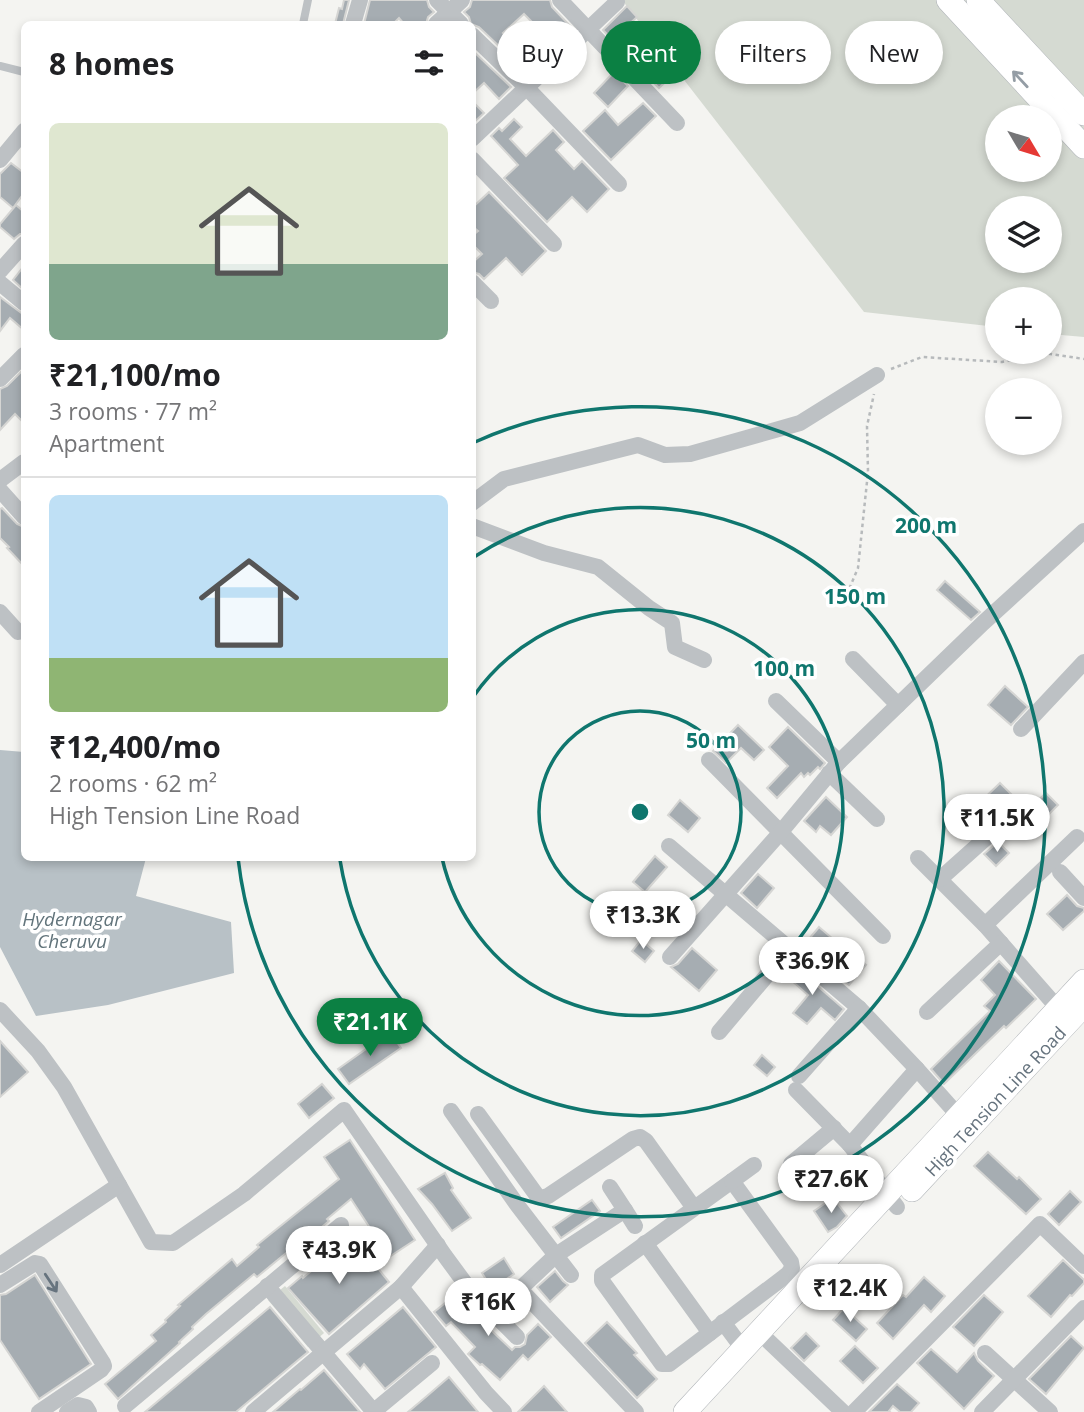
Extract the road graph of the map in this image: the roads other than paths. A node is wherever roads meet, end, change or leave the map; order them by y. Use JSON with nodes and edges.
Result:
{"nodes":[{"id":1,"x":307,"y":0,"type":"edge"},
{"id":2,"x":360,"y":0,"type":"edge"},
{"id":3,"x":437,"y":0,"type":"edge"},
{"id":4,"x":461,"y":0,"type":"edge"},
{"id":5,"x":560,"y":0,"type":"edge"},
{"id":6,"x":948,"y":0,"type":"edge"},
{"id":7,"x":978,"y":0,"type":"edge"},
{"id":8,"x":617,"y":2,"type":"dead end"},
{"id":9,"x":449,"y":13,"type":"junction"},
{"id":10,"x":304,"y":21,"type":"edge"},
{"id":11,"x":354,"y":21,"type":"edge"},
{"id":12,"x":440,"y":21,"type":"edge"},
{"id":13,"x":458,"y":21,"type":"edge"},
{"id":14,"x":588,"y":30,"type":"junction"},
{"id":15,"x":476,"y":39,"type":"edge"},
{"id":16,"x":0,"y":66,"type":"edge"},
{"id":17,"x":21,"y":71,"type":"edge"},
{"id":18,"x":526,"y":87,"type":"junction"},
{"id":19,"x":1044,"y":105,"type":"edge"},
{"id":20,"x":1082,"y":111,"type":"edge"},
{"id":21,"x":677,"y":123,"type":"dead end"},
{"id":22,"x":1062,"y":125,"type":"joint"},
{"id":23,"x":21,"y":135,"type":"edge"},
{"id":24,"x":476,"y":135,"type":"edge"},
{"id":25,"x":1084,"y":147,"type":"edge"},
{"id":26,"x":0,"y":160,"type":"edge"},
{"id":27,"x":476,"y":163,"type":"edge"},
{"id":28,"x":619,"y":184,"type":"dead end"},
{"id":29,"x":554,"y":244,"type":"dead end"},
{"id":30,"x":21,"y":247,"type":"edge"},
{"id":31,"x":0,"y":271,"type":"edge"},
{"id":32,"x":0,"y":283,"type":"edge"},
{"id":33,"x":476,"y":286,"type":"edge"},
{"id":34,"x":21,"y":300,"type":"edge"},
{"id":35,"x":491,"y":301,"type":"dead end"},
{"id":36,"x":21,"y":358,"type":"edge"},
{"id":37,"x":877,"y":374,"type":"road end"},
{"id":38,"x":0,"y":379,"type":"edge"},
{"id":39,"x":21,"y":465,"type":"edge"},
{"id":40,"x":0,"y":480,"type":"edge"},
{"id":41,"x":0,"y":489,"type":"edge"},
{"id":42,"x":476,"y":500,"type":"edge"},
{"id":43,"x":21,"y":514,"type":"edge"},
{"id":44,"x":476,"y":528,"type":"edge"},
{"id":45,"x":1084,"y":531,"type":"edge"},
{"id":46,"x":0,"y":612,"type":"edge"},
{"id":47,"x":18,"y":632,"type":"dead end"},
{"id":48,"x":853,"y":659,"type":"dead end"},
{"id":49,"x":704,"y":660,"type":"dead end"},
{"id":50,"x":1084,"y":662,"type":"edge"},
{"id":51,"x":776,"y":701,"type":"dead end"},
{"id":52,"x":898,"y":705,"type":"junction"},
{"id":53,"x":1021,"y":729,"type":"dead end"},
{"id":54,"x":709,"y":760,"type":"dead end"},
{"id":55,"x":834,"y":767,"type":"junction"},
{"id":56,"x":877,"y":819,"type":"dead end"},
{"id":57,"x":1004,"y":821,"type":"dead end"},
{"id":58,"x":780,"y":833,"type":"junction"},
{"id":59,"x":1077,"y":837,"type":"dead end"},
{"id":60,"x":668,"y":846,"type":"dead end"},
{"id":61,"x":918,"y":858,"type":"dead end"},
{"id":62,"x":1060,"y":872,"type":"dead end"},
{"id":63,"x":940,"y":879,"type":"junction"},
{"id":64,"x":726,"y":894,"type":"junction"},
{"id":65,"x":1084,"y":898,"type":"edge"},
{"id":66,"x":985,"y":925,"type":"junction"},
{"id":67,"x":883,"y":936,"type":"dead end"},
{"id":68,"x":1001,"y":943,"type":"junction"},
{"id":69,"x":789,"y":948,"type":"junction"},
{"id":70,"x":670,"y":957,"type":"dead end"},
{"id":71,"x":1084,"y":981,"type":"edge"},
{"id":72,"x":859,"y":1008,"type":"junction"},
{"id":73,"x":0,"y":1010,"type":"edge"},
{"id":74,"x":927,"y":1012,"type":"dead end"},
{"id":75,"x":1070,"y":1012,"type":"edge"},
{"id":76,"x":719,"y":1032,"type":"dead end"},
{"id":77,"x":918,"y":1069,"type":"junction"},
{"id":78,"x":451,"y":1111,"type":"dead end"},
{"id":79,"x":478,"y":1114,"type":"dead end"},
{"id":80,"x":964,"y":1122,"type":"junction"},
{"id":81,"x":834,"y":1128,"type":"junction"},
{"id":82,"x":849,"y":1145,"type":"junction"},
{"id":83,"x":791,"y":1164,"type":"dead end"},
{"id":84,"x":754,"y":1165,"type":"dead end"},
{"id":85,"x":732,"y":1181,"type":"junction"},
{"id":86,"x":119,"y":1185,"type":"junction"},
{"id":87,"x":610,"y":1187,"type":"dead end"},
{"id":88,"x":892,"y":1200,"type":"junction"},
{"id":89,"x":694,"y":1208,"type":"junction"},
{"id":90,"x":625,"y":1210,"type":"junction"},
{"id":91,"x":341,"y":1225,"type":"dead end"},
{"id":92,"x":635,"y":1226,"type":"dead end"},
{"id":93,"x":645,"y":1243,"type":"junction"},
{"id":94,"x":438,"y":1245,"type":"junction"},
{"id":95,"x":556,"y":1255,"type":"junction"},
{"id":96,"x":0,"y":1265,"type":"edge"},
{"id":97,"x":1084,"y":1266,"type":"edge"},
{"id":98,"x":571,"y":1275,"type":"dead end"},
{"id":99,"x":0,"y":1285,"type":"edge"},
{"id":100,"x":267,"y":1286,"type":"junction"},
{"id":101,"x":401,"y":1287,"type":"junction"},
{"id":102,"x":739,"y":1310,"type":"junction"},
{"id":103,"x":1080,"y":1319,"type":"edge"},
{"id":104,"x":723,"y":1322,"type":"junction"},
{"id":105,"x":710,"y":1333,"type":"junction"},
{"id":106,"x":517,"y":1337,"type":"dead end"},
{"id":107,"x":758,"y":1342,"type":"junction"},
{"id":108,"x":322,"y":1353,"type":"junction"},
{"id":109,"x":985,"y":1353,"type":"dead end"},
{"id":110,"x":432,"y":1363,"type":"dead end"},
{"id":111,"x":1014,"y":1380,"type":"junction"},
{"id":112,"x":125,"y":1406,"type":"dead end"},
{"id":113,"x":39,"y":1412,"type":"edge"},
{"id":114,"x":67,"y":1412,"type":"edge"},
{"id":115,"x":89,"y":1412,"type":"edge"},
{"id":116,"x":253,"y":1412,"type":"edge"},
{"id":117,"x":373,"y":1412,"type":"edge"},
{"id":118,"x":504,"y":1412,"type":"edge"},
{"id":119,"x":636,"y":1412,"type":"edge"},
{"id":120,"x":685,"y":1412,"type":"edge"},
{"id":121,"x":705,"y":1412,"type":"edge"},
{"id":122,"x":843,"y":1412,"type":"edge"},
{"id":123,"x":854,"y":1412,"type":"edge"},
{"id":124,"x":982,"y":1412,"type":"edge"},
{"id":125,"x":1050,"y":1412,"type":"edge"}],
"edges":[{"from":1,"to":10,"type":"lane"},
{"from":2,"to":11,"type":"street"},
{"from":3,"to":9,"type":"street"},
{"from":4,"to":9,"type":"street"},
{"from":5,"to":14,"type":"street"},
{"from":19,"to":6,"type":"main road","one_way":true},
{"from":7,"to":20,"type":"main road"},
{"from":8,"to":14,"type":"street"},
{"from":9,"to":12,"type":"street"},
{"from":9,"to":13,"type":"street"},
{"from":14,"to":18,"type":"street"},
{"from":14,"to":21,"type":"street"},
{"from":15,"to":18,"type":"street"},
{"from":16,"to":17,"type":"lane"},
{"from":18,"to":24,"type":"street"},
{"from":18,"to":28,"type":"street"},
{"from":20,"to":22,"type":"main road"},
{"from":22,"to":25,"type":"main road"},
{"from":23,"to":26,"type":"street"},
{"from":27,"to":29,"type":"street"},
{"from":30,"to":31,"type":"street"},
{"from":32,"to":34,"type":"street"},
{"from":33,"to":35,"type":"street"},
{"from":36,"to":38,"type":"street"},
{"from":37,"to":42,"type":"street"},
{"from":39,"to":40,"type":"street"},
{"from":41,"to":43,"type":"street"},
{"from":44,"to":49,"type":"street"},
{"from":45,"to":52,"type":"street"},
{"from":46,"to":47,"type":"street"},
{"from":48,"to":52,"type":"street"},
{"from":50,"to":53,"type":"street"},
{"from":51,"to":55,"type":"street"},
{"from":52,"to":55,"type":"street"},
{"from":54,"to":58,"type":"street"},
{"from":55,"to":56,"type":"street"},
{"from":55,"to":58,"type":"street"},
{"from":57,"to":63,"type":"street"},
{"from":58,"to":64,"type":"street"},
{"from":58,"to":67,"type":"street"},
{"from":59,"to":66,"type":"street"},
{"from":60,"to":64,"type":"street"},
{"from":61,"to":63,"type":"street"},
{"from":62,"to":65,"type":"street"},
{"from":63,"to":66,"type":"street"},
{"from":64,"to":69,"type":"street"},
{"from":64,"to":70,"type":"street"},
{"from":66,"to":68,"type":"street"},
{"from":68,"to":74,"type":"street"},
{"from":68,"to":75,"type":"street"},
{"from":69,"to":72,"type":"street"},
{"from":69,"to":76,"type":"street"},
{"from":71,"to":75,"type":"main road","name":"High Tension Line Road"},
{"from":72,"to":77,"type":"street"},
{"from":72,"to":81,"type":"street"},
{"from":73,"to":86,"type":"street"},
{"from":75,"to":80,"type":"main road","name":"High Tension Line Road"},
{"from":77,"to":80,"type":"street"},
{"from":77,"to":82,"type":"street"},
{"from":78,"to":95,"type":"street"},
{"from":79,"to":89,"type":"street"},
{"from":80,"to":88,"type":"main road","name":"High Tension Line Road"},
{"from":81,"to":82,"type":"street"},
{"from":81,"to":83,"type":"street"},
{"from":82,"to":88,"type":"street"},
{"from":84,"to":85,"type":"street"},
{"from":85,"to":89,"type":"street"},
{"from":85,"to":102,"type":"street"},
{"from":86,"to":94,"type":"street"},
{"from":86,"to":96,"type":"street"},
{"from":87,"to":90,"type":"street"},
{"from":88,"to":107,"type":"main road","name":"High Tension Line Road"},
{"from":89,"to":93,"type":"street"},
{"from":90,"to":92,"type":"street"},
{"from":90,"to":95,"type":"street"},
{"from":91,"to":100,"type":"street"},
{"from":93,"to":105,"type":"street"},
{"from":93,"to":105,"type":"street"},
{"from":94,"to":101,"type":"street"},
{"from":94,"to":106,"type":"street"},
{"from":95,"to":98,"type":"street"},
{"from":95,"to":119,"type":"street"},
{"from":97,"to":123,"type":"street"},
{"from":99,"to":113,"type":"street","one_way":true},
{"from":100,"to":108,"type":"street"},
{"from":100,"to":112,"type":"street"},
{"from":101,"to":108,"type":"street"},
{"from":101,"to":118,"type":"street"},
{"from":102,"to":104,"type":"street"},
{"from":102,"to":107,"type":"street"},
{"from":103,"to":111,"type":"street"},
{"from":104,"to":105,"type":"street"},
{"from":104,"to":107,"type":"street"},
{"from":107,"to":120,"type":"main road"},
{"from":107,"to":121,"type":"main road","name":"High Tension Line Road"},
{"from":107,"to":122,"type":"street"},
{"from":108,"to":116,"type":"street"},
{"from":108,"to":117,"type":"street"},
{"from":109,"to":111,"type":"street"},
{"from":110,"to":117,"type":"street"},
{"from":111,"to":124,"type":"street"},
{"from":111,"to":125,"type":"street"},
{"from":114,"to":115,"type":"street"}]}
